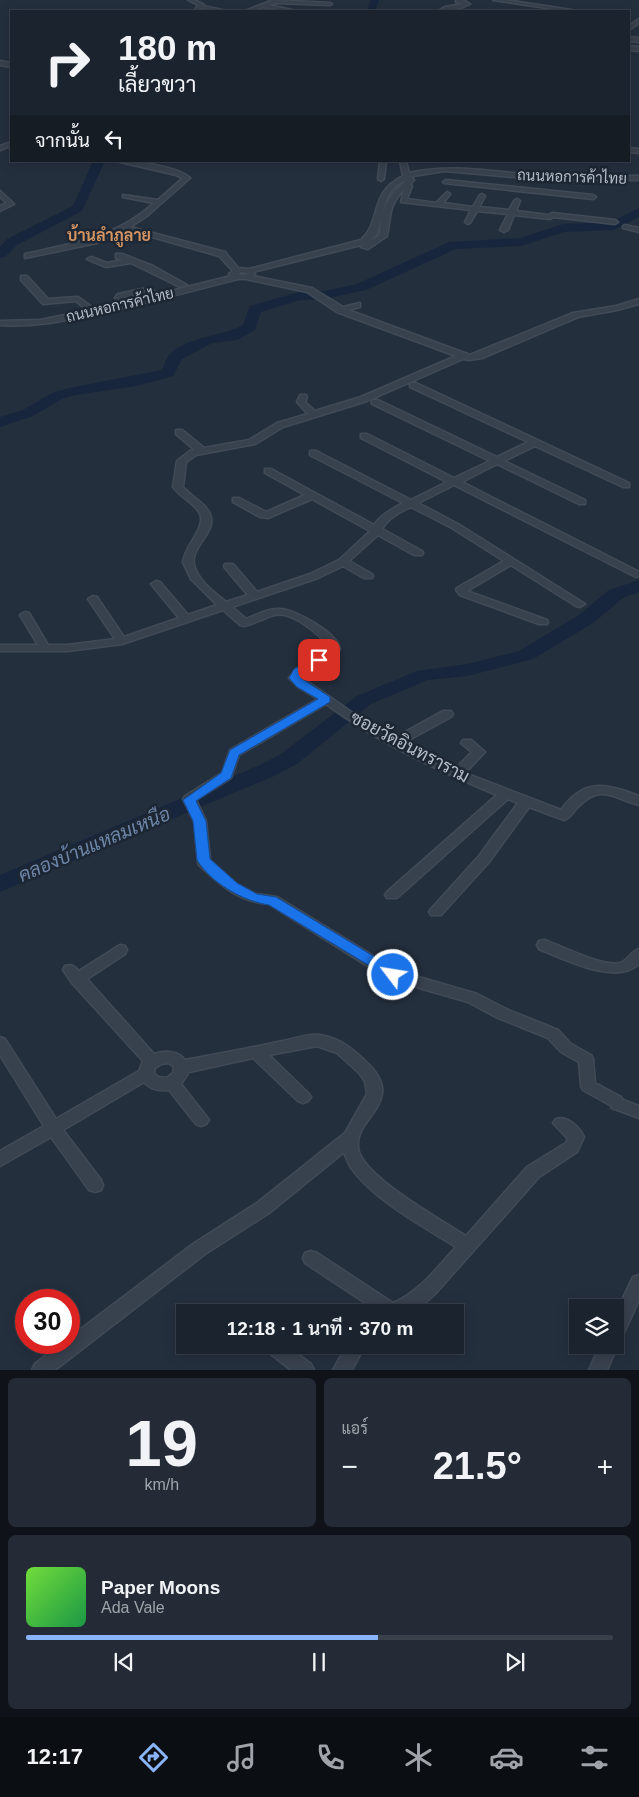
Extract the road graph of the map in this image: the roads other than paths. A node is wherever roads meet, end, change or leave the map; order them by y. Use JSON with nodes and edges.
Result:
{"nodes":[{"id":1,"x":195,"y":0,"type":"edge"},
{"id":2,"x":460,"y":0,"type":"edge"},
{"id":3,"x":495,"y":0,"type":"edge"},
{"id":4,"x":266,"y":2,"type":"edge"},
{"id":5,"x":330,"y":4,"type":"dead end"},
{"id":6,"x":198,"y":9,"type":"edge"},
{"id":7,"x":211,"y":10,"type":"edge"},
{"id":8,"x":250,"y":10,"type":"edge"},
{"id":9,"x":291,"y":10,"type":"edge"},
{"id":10,"x":443,"y":10,"type":"edge"},
{"id":11,"x":568,"y":10,"type":"edge"},
{"id":12,"x":121,"y":162,"type":"edge"},
{"id":13,"x":383,"y":162,"type":"edge"},
{"id":14,"x":403,"y":162,"type":"edge"},
{"id":15,"x":639,"y":178,"type":"edge"},
{"id":16,"x":381,"y":179,"type":"dead end"},
{"id":17,"x":408,"y":180,"type":"junction"},
{"id":18,"x":543,"y":180,"type":"junction"},
{"id":19,"x":601,"y":180,"type":"junction"},
{"id":20,"x":446,"y":182,"type":"dead end"},
{"id":21,"x":639,"y":183,"type":"edge"},
{"id":22,"x":542,"y":191,"type":"junction"},
{"id":23,"x":447,"y":194,"type":"dead end"},
{"id":24,"x":125,"y":196,"type":"dead end"},
{"id":25,"x":482,"y":196,"type":"dead end"},
{"id":26,"x":2,"y":197,"type":"edge"},
{"id":27,"x":593,"y":197,"type":"dead end"},
{"id":28,"x":393,"y":200,"type":"junction"},
{"id":29,"x":403,"y":201,"type":"junction"},
{"id":30,"x":517,"y":201,"type":"dead end"},
{"id":31,"x":159,"y":202,"type":"junction"},
{"id":32,"x":438,"y":205,"type":"junction"},
{"id":33,"x":475,"y":209,"type":"junction"},
{"id":34,"x":0,"y":210,"type":"edge"},
{"id":35,"x":513,"y":214,"type":"junction"},
{"id":36,"x":552,"y":214,"type":"junction"},
{"id":37,"x":468,"y":222,"type":"dead end"},
{"id":38,"x":615,"y":222,"type":"dead end"},
{"id":39,"x":548,"y":225,"type":"dead end"},
{"id":40,"x":124,"y":227,"type":"junction"},
{"id":41,"x":626,"y":227,"type":"dead end"},
{"id":42,"x":504,"y":230,"type":"dead end"},
{"id":43,"x":639,"y":230,"type":"edge"},
{"id":44,"x":28,"y":256,"type":"dead end"},
{"id":45,"x":119,"y":256,"type":"dead end"},
{"id":46,"x":91,"y":258,"type":"dead end"},
{"id":47,"x":131,"y":261,"type":"junction"},
{"id":48,"x":242,"y":274,"type":"junction"},
{"id":49,"x":24,"y":278,"type":"dead end"},
{"id":50,"x":183,"y":286,"type":"junction"},
{"id":51,"x":639,"y":301,"type":"edge"},
{"id":52,"x":357,"y":305,"type":"dead end"},
{"id":53,"x":89,"y":308,"type":"junction"},
{"id":54,"x":340,"y":310,"type":"junction"},
{"id":55,"x":0,"y":319,"type":"edge"},
{"id":56,"x":0,"y":323,"type":"edge"},
{"id":57,"x":462,"y":356,"type":"junction"},
{"id":58,"x":413,"y":385,"type":"dead end"},
{"id":59,"x":303,"y":397,"type":"dead end"},
{"id":60,"x":375,"y":402,"type":"dead end"},
{"id":61,"x":314,"y":414,"type":"junction"},
{"id":62,"x":179,"y":432,"type":"dead end"},
{"id":63,"x":364,"y":436,"type":"dead end"},
{"id":64,"x":535,"y":442,"type":"junction"},
{"id":65,"x":200,"y":450,"type":"junction"},
{"id":66,"x":313,"y":452,"type":"dead end"},
{"id":67,"x":497,"y":462,"type":"junction"},
{"id":68,"x":268,"y":471,"type":"dead end"},
{"id":69,"x":455,"y":481,"type":"junction"},
{"id":70,"x":626,"y":485,"type":"dead end"},
{"id":71,"x":312,"y":495,"type":"junction"},
{"id":72,"x":236,"y":500,"type":"dead end"},
{"id":73,"x":410,"y":502,"type":"junction"},
{"id":74,"x":582,"y":502,"type":"dead end"},
{"id":75,"x":376,"y":530,"type":"junction"},
{"id":76,"x":418,"y":553,"type":"dead end"},
{"id":77,"x":511,"y":561,"type":"junction"},
{"id":78,"x":343,"y":562,"type":"junction"},
{"id":79,"x":228,"y":566,"type":"dead end"},
{"id":80,"x":636,"y":574,"type":"dead end"},
{"id":81,"x":368,"y":576,"type":"dead end"},
{"id":82,"x":156,"y":584,"type":"dead end"},
{"id":83,"x":255,"y":596,"type":"junction"},
{"id":84,"x":93,"y":599,"type":"dead end"},
{"id":85,"x":580,"y":604,"type":"dead end"},
{"id":86,"x":224,"y":606,"type":"junction"},
{"id":87,"x":26,"y":615,"type":"dead end"},
{"id":88,"x":185,"y":619,"type":"junction"},
{"id":89,"x":543,"y":622,"type":"dead end"},
{"id":90,"x":122,"y":641,"type":"junction"},
{"id":91,"x":0,"y":648,"type":"edge"},
{"id":92,"x":45,"y":648,"type":"junction"},
{"id":93,"x":326,"y":699,"type":"junction"},
{"id":94,"x":447,"y":714,"type":"dead end"},
{"id":95,"x":394,"y":743,"type":"junction"},
{"id":96,"x":467,"y":743,"type":"dead end"},
{"id":97,"x":457,"y":774,"type":"junction"},
{"id":98,"x":506,"y":794,"type":"junction"},
{"id":99,"x":639,"y":801,"type":"edge"},
{"id":100,"x":526,"y":802,"type":"junction"},
{"id":101,"x":392,"y":895,"type":"dead end"},
{"id":102,"x":436,"y":912,"type":"dead end"},
{"id":103,"x":544,"y":945,"type":"dead end"},
{"id":104,"x":120,"y":950,"type":"dead end"},
{"id":105,"x":639,"y":954,"type":"edge"},
{"id":106,"x":0,"y":1043,"type":"edge"},
{"id":107,"x":257,"y":1053,"type":"junction"},
{"id":108,"x":149,"y":1067,"type":"junction"},
{"id":109,"x":182,"y":1067,"type":"junction"},
{"id":110,"x":172,"y":1083,"type":"junction"},
{"id":111,"x":303,"y":1097,"type":"dead end"},
{"id":112,"x":639,"y":1112,"type":"edge"},
{"id":113,"x":201,"y":1120,"type":"dead end"},
{"id":114,"x":561,"y":1123,"type":"dead end"},
{"id":115,"x":53,"y":1128,"type":"junction"},
{"id":116,"x":352,"y":1136,"type":"junction"},
{"id":117,"x":0,"y":1160,"type":"edge"},
{"id":118,"x":95,"y":1184,"type":"dead end"},
{"id":119,"x":467,"y":1246,"type":"junction"},
{"id":120,"x":311,"y":1258,"type":"dead end"},
{"id":121,"x":639,"y":1282,"type":"edge"},
{"id":122,"x":380,"y":1304,"type":"edge"},
{"id":123,"x":410,"y":1304,"type":"edge"},
{"id":124,"x":624,"y":1314,"type":"edge"},
{"id":125,"x":285,"y":1354,"type":"edge"},
{"id":126,"x":351,"y":1354,"type":"edge"},
{"id":127,"x":605,"y":1354,"type":"edge"},
{"id":128,"x":41,"y":1370,"type":"edge"},
{"id":129,"x":305,"y":1370,"type":"edge"},
{"id":130,"x":342,"y":1370,"type":"edge"},
{"id":131,"x":598,"y":1370,"type":"edge"}],
"edges":[{"from":1,"to":6,"type":"street"},
{"from":2,"to":10,"type":"street"},
{"from":3,"to":11,"type":"street"},
{"from":4,"to":5,"type":"street"},
{"from":4,"to":8,"type":"street"},
{"from":4,"to":9,"type":"street"},
{"from":6,"to":7,"type":"street"},
{"from":12,"to":31,"type":"street"},
{"from":13,"to":16,"type":"street"},
{"from":14,"to":17,"type":"street"},
{"from":15,"to":19,"type":"street","name":"ถนนหอการค้าไทย"},
{"from":17,"to":18,"type":"street","name":"ถนนหอการค้าไทย"},
{"from":17,"to":28,"type":"street","name":"ถนนหอการค้าไทย"},
{"from":17,"to":29,"type":"street"},
{"from":17,"to":48,"type":"street","name":"ถนนหอการค้าไทย"},
{"from":18,"to":19,"type":"street","name":"ถนนหอการค้าไทย"},
{"from":18,"to":22,"type":"street"},
{"from":19,"to":21,"type":"street","name":"ถนนหอการค้าไทย"},
{"from":20,"to":22,"type":"street"},
{"from":22,"to":27,"type":"street"},
{"from":23,"to":32,"type":"street"},
{"from":24,"to":31,"type":"street"},
{"from":25,"to":33,"type":"street"},
{"from":26,"to":34,"type":"street"},
{"from":28,"to":29,"type":"street"},
{"from":28,"to":48,"type":"street","name":"ถนนหอการค้าไทย"},
{"from":29,"to":32,"type":"street"},
{"from":30,"to":35,"type":"street"},
{"from":31,"to":40,"type":"street"},
{"from":32,"to":33,"type":"street"},
{"from":33,"to":35,"type":"street"},
{"from":33,"to":37,"type":"street"},
{"from":35,"to":36,"type":"street"},
{"from":35,"to":42,"type":"street"},
{"from":36,"to":38,"type":"street"},
{"from":36,"to":39,"type":"street"},
{"from":40,"to":44,"type":"street"},
{"from":40,"to":48,"type":"street"},
{"from":41,"to":43,"type":"street"},
{"from":45,"to":47,"type":"street"},
{"from":46,"to":47,"type":"street"},
{"from":47,"to":50,"type":"street"},
{"from":48,"to":50,"type":"street","name":"ถนนหอการค้าไทย"},
{"from":48,"to":54,"type":"street"},
{"from":48,"to":56,"type":"street","name":"ถนนหอการค้าไทย"},
{"from":49,"to":53,"type":"street"},
{"from":50,"to":53,"type":"street","name":"ถนนหอการค้าไทย"},
{"from":51,"to":57,"type":"street"},
{"from":52,"to":54,"type":"street"},
{"from":53,"to":55,"type":"street","name":"ถนนหอการค้าไทย"},
{"from":54,"to":57,"type":"street"},
{"from":57,"to":61,"type":"street"},
{"from":58,"to":64,"type":"street"},
{"from":59,"to":61,"type":"street"},
{"from":60,"to":67,"type":"street"},
{"from":61,"to":65,"type":"street"},
{"from":62,"to":65,"type":"street"},
{"from":63,"to":69,"type":"street"},
{"from":64,"to":67,"type":"street"},
{"from":64,"to":70,"type":"street"},
{"from":65,"to":86,"type":"street","name":"ซอยวัดอินทราราม"},
{"from":66,"to":73,"type":"street"},
{"from":67,"to":69,"type":"street"},
{"from":67,"to":74,"type":"street"},
{"from":68,"to":71,"type":"street"},
{"from":69,"to":73,"type":"street"},
{"from":69,"to":80,"type":"street"},
{"from":71,"to":72,"type":"street"},
{"from":71,"to":75,"type":"street"},
{"from":73,"to":75,"type":"street"},
{"from":73,"to":77,"type":"street"},
{"from":75,"to":76,"type":"street"},
{"from":75,"to":78,"type":"street"},
{"from":77,"to":85,"type":"street"},
{"from":77,"to":89,"type":"street"},
{"from":78,"to":81,"type":"street"},
{"from":78,"to":83,"type":"street"},
{"from":79,"to":83,"type":"street"},
{"from":82,"to":88,"type":"street"},
{"from":83,"to":86,"type":"street"},
{"from":84,"to":90,"type":"street"},
{"from":86,"to":88,"type":"street"},
{"from":86,"to":93,"type":"street","name":"ซอยวัดอินทราราม"},
{"from":87,"to":92,"type":"street"},
{"from":88,"to":90,"type":"street"},
{"from":90,"to":92,"type":"street"},
{"from":91,"to":92,"type":"street"},
{"from":93,"to":95,"type":"street","name":"ซอยวัดอินทราราม"},
{"from":93,"to":112,"type":"street"},
{"from":94,"to":95,"type":"street"},
{"from":95,"to":97,"type":"street","name":"ซอยวัดอินทราราม"},
{"from":96,"to":97,"type":"street"},
{"from":97,"to":98,"type":"street","name":"ซอยวัดอินทราราม"},
{"from":98,"to":100,"type":"street","name":"ซอยวัดอินทราราม"},
{"from":98,"to":101,"type":"street"},
{"from":99,"to":100,"type":"street","name":"ซอยวัดอินทราราม"},
{"from":100,"to":102,"type":"street"},
{"from":103,"to":105,"type":"street"},
{"from":104,"to":108,"type":"street"},
{"from":106,"to":115,"type":"street"},
{"from":107,"to":109,"type":"street"},
{"from":107,"to":111,"type":"street"},
{"from":107,"to":116,"type":"street"},
{"from":108,"to":109,"type":"street"},
{"from":108,"to":110,"type":"street"},
{"from":108,"to":115,"type":"street"},
{"from":109,"to":110,"type":"street"},
{"from":110,"to":113,"type":"street"},
{"from":114,"to":119,"type":"street"},
{"from":115,"to":117,"type":"street"},
{"from":115,"to":118,"type":"street"},
{"from":116,"to":119,"type":"street"},
{"from":116,"to":128,"type":"street"},
{"from":119,"to":123,"type":"street"},
{"from":120,"to":122,"type":"street"},
{"from":121,"to":124,"type":"street"},
{"from":125,"to":129,"type":"street"},
{"from":126,"to":130,"type":"street"},
{"from":127,"to":131,"type":"street"}]}
